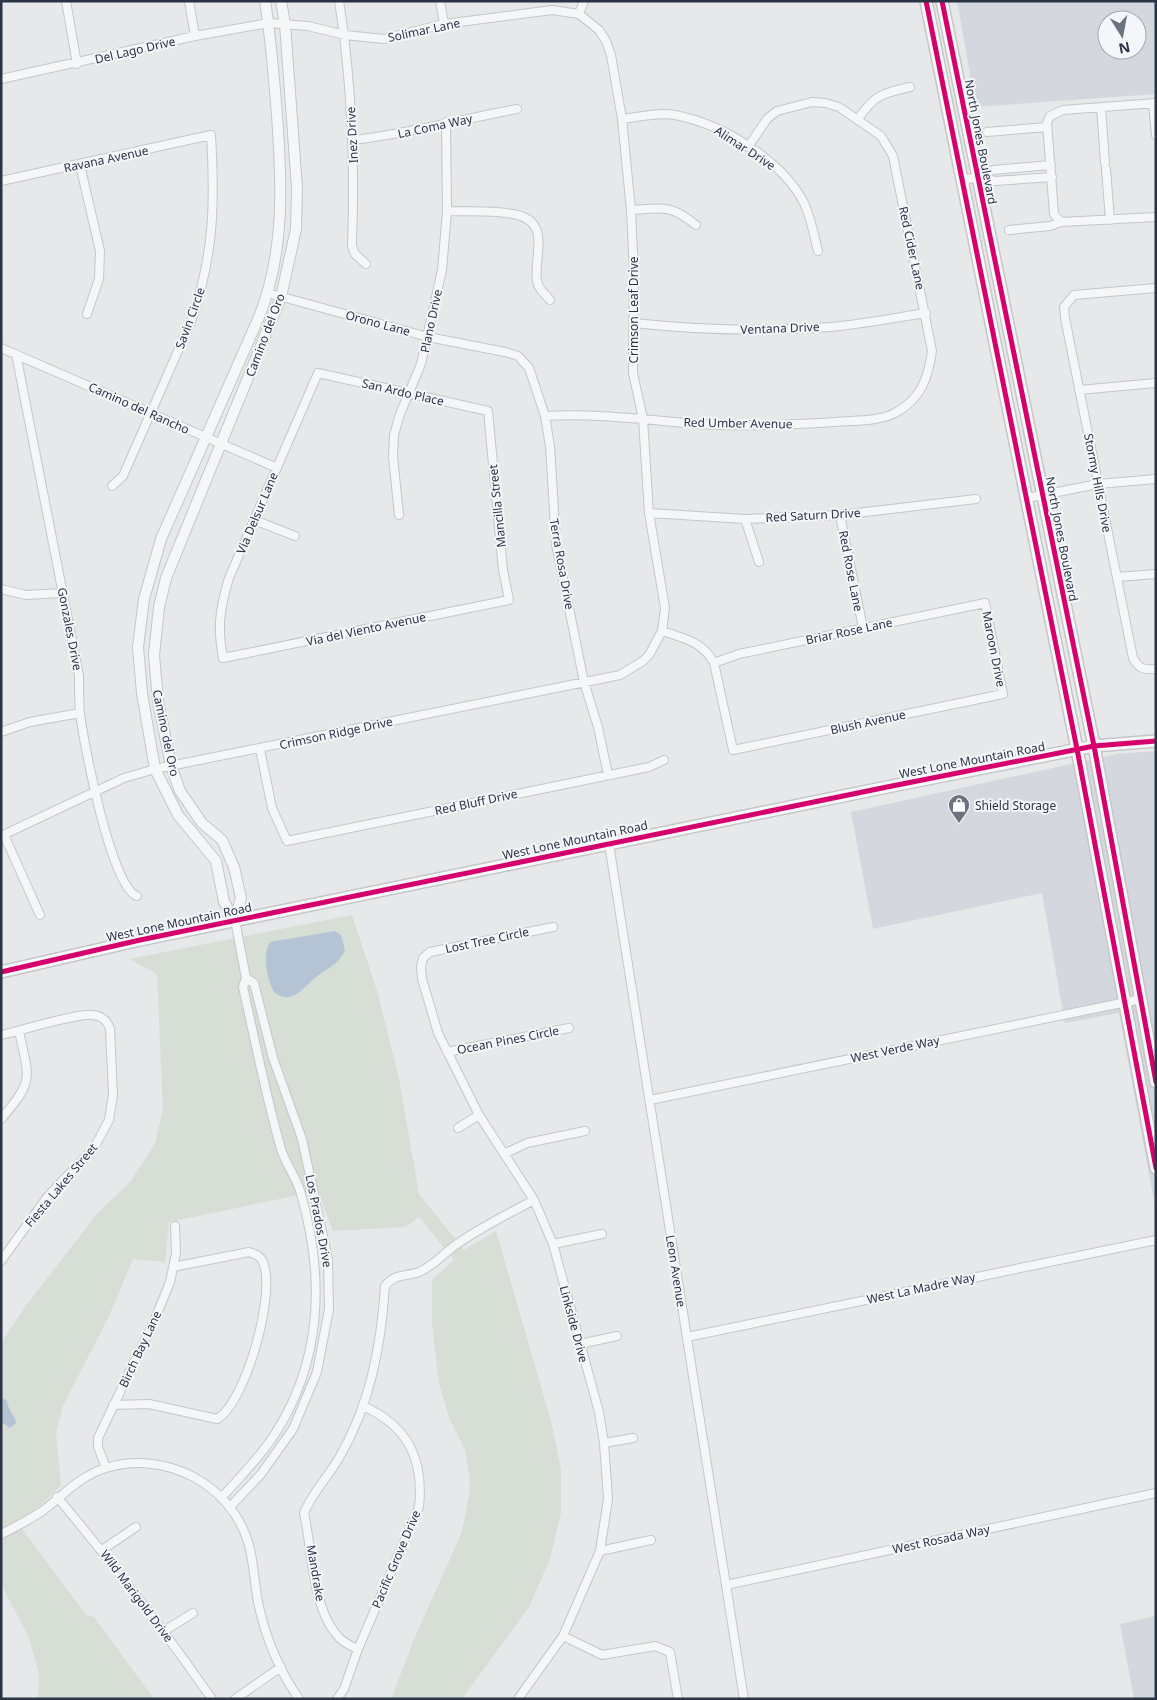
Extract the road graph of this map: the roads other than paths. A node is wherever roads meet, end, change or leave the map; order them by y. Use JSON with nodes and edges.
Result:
{"nodes":[{"id":1,"x":66,"y":1,"type":"edge"},
{"id":2,"x":189,"y":1,"type":"edge"},
{"id":3,"x":265,"y":1,"type":"edge"},
{"id":4,"x":281,"y":1,"type":"edge"},
{"id":5,"x":339,"y":1,"type":"edge"},
{"id":6,"x":440,"y":1,"type":"edge"},
{"id":7,"x":584,"y":1,"type":"edge"},
{"id":8,"x":942,"y":2,"type":"edge"},
{"id":9,"x":927,"y":4,"type":"edge"},
{"id":10,"x":579,"y":14,"type":"junction"},
{"id":11,"x":269,"y":23,"type":"junction"},
{"id":12,"x":285,"y":24,"type":"junction"},
{"id":13,"x":444,"y":24,"type":"junction"},
{"id":14,"x":344,"y":35,"type":"junction"},
{"id":15,"x":195,"y":36,"type":"junction"},
{"id":16,"x":77,"y":64,"type":"junction"},
{"id":17,"x":1,"y":79,"type":"edge"},
{"id":18,"x":910,"y":87,"type":"dead end"},
{"id":19,"x":1155,"y":103,"type":"edge"},
{"id":20,"x":1101,"y":107,"type":"junction"},
{"id":21,"x":517,"y":109,"type":"dead end"},
{"id":22,"x":622,"y":119,"type":"junction"},
{"id":23,"x":858,"y":119,"type":"junction"},
{"id":24,"x":446,"y":122,"type":"junction"},
{"id":25,"x":1047,"y":127,"type":"junction"},
{"id":26,"x":987,"y":132,"type":"dead end"},
{"id":27,"x":211,"y":135,"type":"joint"},
{"id":28,"x":1156,"y":135,"type":"edge"},
{"id":29,"x":353,"y":140,"type":"junction"},
{"id":30,"x":748,"y":147,"type":"junction"},
{"id":31,"x":80,"y":165,"type":"junction"},
{"id":32,"x":1051,"y":165,"type":"junction"},
{"id":33,"x":978,"y":177,"type":"junction"},
{"id":34,"x":1052,"y":177,"type":"junction"},
{"id":35,"x":1,"y":180,"type":"edge"},
{"id":36,"x":962,"y":180,"type":"junction"},
{"id":37,"x":631,"y":210,"type":"junction"},
{"id":38,"x":447,"y":211,"type":"junction"},
{"id":39,"x":1156,"y":216,"type":"edge"},
{"id":40,"x":1110,"y":220,"type":"junction"},
{"id":41,"x":1062,"y":222,"type":"junction"},
{"id":42,"x":696,"y":225,"type":"dead end"},
{"id":43,"x":1009,"y":230,"type":"dead end"},
{"id":44,"x":818,"y":251,"type":"dead end"},
{"id":45,"x":366,"y":264,"type":"dead end"},
{"id":46,"x":1156,"y":288,"type":"edge"},
{"id":47,"x":268,"y":293,"type":"junction"},
{"id":48,"x":281,"y":297,"type":"junction"},
{"id":49,"x":550,"y":300,"type":"dead end"},
{"id":50,"x":926,"y":313,"type":"junction"},
{"id":51,"x":87,"y":314,"type":"dead end"},
{"id":52,"x":634,"y":323,"type":"junction"},
{"id":53,"x":428,"y":337,"type":"junction"},
{"id":54,"x":1,"y":348,"type":"edge"},
{"id":55,"x":16,"y":354,"type":"junction"},
{"id":56,"x":518,"y":356,"type":"joint"},
{"id":57,"x":318,"y":372,"type":"joint"},
{"id":58,"x":1156,"y":383,"type":"edge"},
{"id":59,"x":922,"y":390,"type":"joint"},
{"id":60,"x":1079,"y":390,"type":"junction"},
{"id":61,"x":409,"y":394,"type":"junction"},
{"id":62,"x":488,"y":411,"type":"joint"},
{"id":63,"x":152,"y":413,"type":"junction"},
{"id":64,"x":545,"y":416,"type":"junction"},
{"id":65,"x":643,"y":419,"type":"junction"},
{"id":66,"x":207,"y":438,"type":"junction"},
{"id":67,"x":221,"y":444,"type":"junction"},
{"id":68,"x":277,"y":468,"type":"junction"},
{"id":69,"x":1156,"y":479,"type":"edge"},
{"id":70,"x":1098,"y":484,"type":"junction"},
{"id":71,"x":112,"y":486,"type":"dead end"},
{"id":72,"x":1043,"y":495,"type":"junction"},
{"id":73,"x":1027,"y":498,"type":"junction"},
{"id":74,"x":976,"y":499,"type":"dead end"},
{"id":75,"x":649,"y":514,"type":"junction"},
{"id":76,"x":399,"y":515,"type":"dead end"},
{"id":77,"x":840,"y":515,"type":"junction"},
{"id":78,"x":745,"y":519,"type":"junction"},
{"id":79,"x":254,"y":520,"type":"junction"},
{"id":80,"x":295,"y":536,"type":"dead end"},
{"id":81,"x":759,"y":562,"type":"dead end"},
{"id":82,"x":1156,"y":574,"type":"edge"},
{"id":83,"x":1117,"y":577,"type":"junction"},
{"id":84,"x":1,"y":590,"type":"edge"},
{"id":85,"x":63,"y":593,"type":"junction"},
{"id":86,"x":509,"y":600,"type":"joint"},
{"id":87,"x":985,"y":603,"type":"joint"},
{"id":88,"x":863,"y":628,"type":"junction"},
{"id":89,"x":662,"y":631,"type":"junction"},
{"id":90,"x":223,"y":658,"type":"joint"},
{"id":91,"x":714,"y":663,"type":"junction"},
{"id":92,"x":1156,"y":669,"type":"edge"},
{"id":93,"x":584,"y":682,"type":"junction"},
{"id":94,"x":1003,"y":694,"type":"joint"},
{"id":95,"x":80,"y":713,"type":"junction"},
{"id":96,"x":1,"y":732,"type":"edge"},
{"id":97,"x":1156,"y":740,"type":"edge"},
{"id":98,"x":1094,"y":746,"type":"junction"},
{"id":99,"x":260,"y":749,"type":"junction"},
{"id":100,"x":1077,"y":749,"type":"junction"},
{"id":101,"x":664,"y":760,"type":"dead end"},
{"id":102,"x":171,"y":766,"type":"junction"},
{"id":103,"x":155,"y":769,"type":"junction"},
{"id":104,"x":608,"y":775,"type":"junction"},
{"id":105,"x":95,"y":794,"type":"junction"},
{"id":106,"x":3,"y":835,"type":"edge"},
{"id":107,"x":609,"y":844,"type":"junction"},
{"id":108,"x":136,"y":896,"type":"dead end"},
{"id":109,"x":40,"y":914,"type":"dead end"},
{"id":110,"x":235,"y":920,"type":"junction"},
{"id":111,"x":553,"y":927,"type":"dead end"},
{"id":112,"x":424,"y":958,"type":"joint"},
{"id":113,"x":1,"y":972,"type":"edge"},
{"id":114,"x":246,"y":978,"type":"junction"},
{"id":115,"x":1141,"y":999,"type":"junction"},
{"id":116,"x":1126,"y":1002,"type":"junction"},
{"id":117,"x":569,"y":1028,"type":"dead end"},
{"id":118,"x":19,"y":1031,"type":"junction"},
{"id":119,"x":1,"y":1035,"type":"edge"},
{"id":120,"x":447,"y":1052,"type":"junction"},
{"id":121,"x":1156,"y":1082,"type":"edge"},
{"id":122,"x":650,"y":1100,"type":"junction"},
{"id":123,"x":478,"y":1115,"type":"junction"},
{"id":124,"x":1,"y":1119,"type":"edge"},
{"id":125,"x":458,"y":1128,"type":"dead end"},
{"id":126,"x":586,"y":1131,"type":"dead end"},
{"id":127,"x":504,"y":1154,"type":"junction"},
{"id":128,"x":1156,"y":1168,"type":"edge"},
{"id":129,"x":534,"y":1200,"type":"junction"},
{"id":130,"x":175,"y":1226,"type":"dead end"},
{"id":131,"x":602,"y":1234,"type":"dead end"},
{"id":132,"x":1156,"y":1240,"type":"edge"},
{"id":133,"x":553,"y":1244,"type":"junction"},
{"id":134,"x":1,"y":1261,"type":"edge"},
{"id":135,"x":173,"y":1267,"type":"junction"},
{"id":136,"x":617,"y":1336,"type":"dead end"},
{"id":137,"x":687,"y":1337,"type":"junction"},
{"id":138,"x":580,"y":1344,"type":"junction"},
{"id":139,"x":113,"y":1405,"type":"junction"},
{"id":140,"x":363,"y":1406,"type":"junction"},
{"id":141,"x":633,"y":1438,"type":"dead end"},
{"id":142,"x":604,"y":1443,"type":"junction"},
{"id":143,"x":106,"y":1468,"type":"junction"},
{"id":144,"x":1156,"y":1493,"type":"edge"},
{"id":145,"x":57,"y":1498,"type":"junction"},
{"id":146,"x":221,"y":1498,"type":"junction"},
{"id":147,"x":230,"y":1507,"type":"junction"},
{"id":148,"x":136,"y":1527,"type":"dead end"},
{"id":149,"x":1,"y":1534,"type":"edge"},
{"id":150,"x":651,"y":1540,"type":"dead end"},
{"id":151,"x":102,"y":1550,"type":"junction"},
{"id":152,"x":600,"y":1551,"type":"junction"},
{"id":153,"x":726,"y":1585,"type":"junction"},
{"id":154,"x":193,"y":1612,"type":"dead end"},
{"id":155,"x":164,"y":1631,"type":"junction"},
{"id":156,"x":563,"y":1636,"type":"junction"},
{"id":157,"x":358,"y":1649,"type":"junction"},
{"id":158,"x":281,"y":1668,"type":"junction"},
{"id":159,"x":212,"y":1699,"type":"edge"},
{"id":160,"x":235,"y":1699,"type":"edge"},
{"id":161,"x":299,"y":1699,"type":"edge"},
{"id":162,"x":337,"y":1699,"type":"edge"},
{"id":163,"x":518,"y":1699,"type":"edge"},
{"id":164,"x":678,"y":1699,"type":"edge"},
{"id":165,"x":744,"y":1699,"type":"edge"}],
"edges":[{"from":1,"to":16,"type":"street"},
{"from":2,"to":15,"type":"street"},
{"from":3,"to":11,"type":"street","name":"Camino del Oro"},
{"from":4,"to":12,"type":"street","name":"Camino del Oro"},
{"from":5,"to":14,"type":"street","name":"Inez Drive"},
{"from":6,"to":13,"type":"street"},
{"from":7,"to":10,"type":"street"},
{"from":8,"to":9,"type":"main road"},
{"from":8,"to":33,"type":"main road","name":"North Jones Boulevard"},
{"from":9,"to":36,"type":"main road","name":"North Jones Boulevard"},
{"from":10,"to":13,"type":"street","name":"Solimar Lane"},
{"from":10,"to":22,"type":"street","name":"Crimson Leaf Drive"},
{"from":11,"to":12,"type":"street","name":"Solimar Lane"},
{"from":11,"to":15,"type":"street","name":"Del Lago Drive"},
{"from":11,"to":47,"type":"street","name":"Camino del Oro"},
{"from":12,"to":14,"type":"street","name":"Solimar Lane"},
{"from":12,"to":48,"type":"street","name":"Camino del Oro"},
{"from":13,"to":14,"type":"street","name":"Solimar Lane"},
{"from":14,"to":29,"type":"street","name":"Inez Drive"},
{"from":15,"to":16,"type":"street","name":"Del Lago Drive"},
{"from":16,"to":17,"type":"street","name":"Del Lago Drive"},
{"from":18,"to":23,"type":"street"},
{"from":19,"to":20,"type":"street"},
{"from":19,"to":28,"type":"street"},
{"from":20,"to":25,"type":"street"},
{"from":20,"to":40,"type":"street"},
{"from":21,"to":24,"type":"street","name":"La Coma Way"},
{"from":22,"to":30,"type":"street","name":"Alimar Drive"},
{"from":22,"to":37,"type":"street","name":"Crimson Leaf Drive"},
{"from":23,"to":30,"type":"street","name":"Red Cider Lane"},
{"from":23,"to":50,"type":"street","name":"Red Cider Lane"},
{"from":24,"to":29,"type":"street","name":"La Coma Way"},
{"from":24,"to":38,"type":"street","name":"Plano Drive"},
{"from":25,"to":26,"type":"street"},
{"from":25,"to":32,"type":"street"},
{"from":27,"to":31,"type":"street","name":"Ravana Avenue"},
{"from":27,"to":63,"type":"street","name":"Savin Circle"},
{"from":29,"to":45,"type":"street","name":"Inez Drive"},
{"from":30,"to":44,"type":"street","name":"Alimar Drive"},
{"from":31,"to":35,"type":"street","name":"Ravana Avenue"},
{"from":31,"to":51,"type":"street"},
{"from":32,"to":33,"type":"street"},
{"from":32,"to":34,"type":"street"},
{"from":33,"to":34,"type":"street"},
{"from":33,"to":36,"type":"street"},
{"from":33,"to":72,"type":"main road","name":"North Jones Boulevard"},
{"from":34,"to":41,"type":"street"},
{"from":36,"to":73,"type":"main road","name":"North Jones Boulevard"},
{"from":37,"to":42,"type":"street"},
{"from":37,"to":52,"type":"street","name":"Crimson Leaf Drive"},
{"from":38,"to":49,"type":"street"},
{"from":38,"to":53,"type":"street","name":"Plano Drive"},
{"from":39,"to":40,"type":"street"},
{"from":40,"to":41,"type":"street"},
{"from":41,"to":43,"type":"street"},
{"from":46,"to":60,"type":"street","name":"Stormy Hills Drive"},
{"from":47,"to":48,"type":"street","name":"Orono Lane"},
{"from":47,"to":66,"type":"street","name":"Camino del Oro"},
{"from":48,"to":53,"type":"street","name":"Orono Lane"},
{"from":48,"to":67,"type":"street","name":"Camino del Oro"},
{"from":50,"to":52,"type":"street","name":"Ventana Drive"},
{"from":50,"to":59,"type":"street","name":"Red Cider Lane"},
{"from":52,"to":65,"type":"street","name":"Crimson Leaf Drive"},
{"from":53,"to":56,"type":"street","name":"Orono Lane"},
{"from":53,"to":61,"type":"street","name":"Plano Drive"},
{"from":54,"to":55,"type":"street","name":"Camino del Rancho"},
{"from":55,"to":63,"type":"street","name":"Camino del Rancho"},
{"from":55,"to":85,"type":"street","name":"Gonzales Drive"},
{"from":56,"to":64,"type":"street","name":"Terra Rosa Drive"},
{"from":57,"to":61,"type":"street","name":"San Ardo Place"},
{"from":57,"to":68,"type":"street","name":"Via Delsur Lane"},
{"from":58,"to":60,"type":"street"},
{"from":59,"to":65,"type":"street","name":"Red Umber Avenue"},
{"from":60,"to":70,"type":"street","name":"Stormy Hills Drive"},
{"from":61,"to":62,"type":"street","name":"San Ardo Place"},
{"from":61,"to":76,"type":"street","name":"Plano Drive"},
{"from":62,"to":86,"type":"street","name":"Mancilla Street"},
{"from":63,"to":66,"type":"street","name":"Camino del Rancho"},
{"from":63,"to":71,"type":"street","name":"Savin Circle"},
{"from":64,"to":65,"type":"street","name":"Red Umber Avenue"},
{"from":64,"to":93,"type":"street","name":"Terra Rosa Drive"},
{"from":65,"to":75,"type":"street","name":"Crimson Leaf Drive"},
{"from":66,"to":67,"type":"street","name":"Camino del Rancho"},
{"from":66,"to":103,"type":"street","name":"Camino del Oro"},
{"from":67,"to":68,"type":"street","name":"Camino del Rancho"},
{"from":67,"to":102,"type":"street","name":"Camino del Oro"},
{"from":68,"to":79,"type":"street","name":"Via Delsur Lane"},
{"from":69,"to":70,"type":"street"},
{"from":70,"to":72,"type":"street"},
{"from":70,"to":83,"type":"street","name":"Stormy Hills Drive"},
{"from":72,"to":73,"type":"street"},
{"from":72,"to":98,"type":"main road","name":"North Jones Boulevard"},
{"from":73,"to":100,"type":"main road","name":"North Jones Boulevard"},
{"from":74,"to":77,"type":"street","name":"Red Saturn Drive"},
{"from":75,"to":78,"type":"street","name":"Red Saturn Drive"},
{"from":75,"to":89,"type":"street","name":"Crimson Leaf Drive"},
{"from":77,"to":78,"type":"street","name":"Red Saturn Drive"},
{"from":77,"to":88,"type":"street","name":"Red Rose Lane"},
{"from":78,"to":81,"type":"street"},
{"from":79,"to":80,"type":"street"},
{"from":79,"to":90,"type":"street","name":"Via Delsur Lane"},
{"from":82,"to":83,"type":"street"},
{"from":83,"to":92,"type":"street","name":"Stormy Hills Drive"},
{"from":84,"to":85,"type":"street"},
{"from":85,"to":95,"type":"street","name":"Gonzales Drive"},
{"from":86,"to":90,"type":"street","name":"Via del Viento Avenue"},
{"from":87,"to":88,"type":"street","name":"Briar Rose Lane"},
{"from":87,"to":94,"type":"street","name":"Maroon Drive"},
{"from":88,"to":91,"type":"street","name":"Briar Rose Lane"},
{"from":89,"to":91,"type":"street"},
{"from":89,"to":93,"type":"street","name":"Crimson Ridge Drive"},
{"from":91,"to":94,"type":"street","name":"Blush Avenue"},
{"from":93,"to":99,"type":"street","name":"Crimson Ridge Drive"},
{"from":93,"to":104,"type":"street","name":"Terra Rosa Drive"},
{"from":95,"to":96,"type":"street"},
{"from":95,"to":105,"type":"street","name":"Gonzales Drive"},
{"from":97,"to":98,"type":"main road","name":"West Lone Mountain Road"},
{"from":98,"to":100,"type":"main road","name":"West Lone Mountain Road"},
{"from":98,"to":115,"type":"main road","name":"North Jones Boulevard"},
{"from":99,"to":102,"type":"street","name":"Crimson Ridge Drive"},
{"from":99,"to":104,"type":"street","name":"Red Bluff Drive"},
{"from":100,"to":107,"type":"main road","name":"West Lone Mountain Road"},
{"from":100,"to":116,"type":"main road","name":"North Jones Boulevard"},
{"from":101,"to":104,"type":"street","name":"Red Bluff Drive"},
{"from":102,"to":103,"type":"street","name":"Crimson Ridge Drive"},
{"from":102,"to":110,"type":"street","name":"Camino del Oro"},
{"from":103,"to":105,"type":"street","name":"Crimson Ridge Drive"},
{"from":103,"to":110,"type":"street","name":"Camino del Oro"},
{"from":105,"to":106,"type":"street","name":"Crimson Ridge Drive"},
{"from":105,"to":108,"type":"street","name":"Gonzales Drive"},
{"from":106,"to":109,"type":"street"},
{"from":107,"to":110,"type":"main road","name":"West Lone Mountain Road"},
{"from":107,"to":122,"type":"street","name":"Leon Avenue"},
{"from":110,"to":113,"type":"main road","name":"West Lone Mountain Road"},
{"from":110,"to":114,"type":"street","name":"Los Prados Drive"},
{"from":111,"to":112,"type":"street","name":"Lost Tree Circle"},
{"from":112,"to":120,"type":"street","name":"Linkside Drive"},
{"from":114,"to":146,"type":"street","name":"Los Prados Drive"},
{"from":114,"to":147,"type":"street","name":"Los Prados Drive"},
{"from":115,"to":116,"type":"street","name":"West Verde Way"},
{"from":115,"to":121,"type":"main road","name":"North Jones Boulevard"},
{"from":116,"to":122,"type":"street","name":"West Verde Way"},
{"from":116,"to":128,"type":"main road","name":"North Jones Boulevard"},
{"from":117,"to":120,"type":"street","name":"Ocean Pines Circle"},
{"from":118,"to":119,"type":"street"},
{"from":118,"to":124,"type":"street"},
{"from":118,"to":134,"type":"street","name":"Fiesta Lakes Street"},
{"from":120,"to":123,"type":"street","name":"Linkside Drive"},
{"from":122,"to":137,"type":"street","name":"Leon Avenue"},
{"from":123,"to":125,"type":"street"},
{"from":123,"to":127,"type":"street","name":"Linkside Drive"},
{"from":126,"to":127,"type":"street"},
{"from":127,"to":129,"type":"street","name":"Linkside Drive"},
{"from":129,"to":133,"type":"street","name":"Linkside Drive"},
{"from":129,"to":140,"type":"street"},
{"from":130,"to":135,"type":"street","name":"Birch Bay Lane"},
{"from":131,"to":133,"type":"street"},
{"from":132,"to":137,"type":"street","name":"West La Madre Way"},
{"from":133,"to":138,"type":"street","name":"Linkside Drive"},
{"from":135,"to":139,"type":"street","name":"Birch Bay Lane"},
{"from":135,"to":139,"type":"street"},
{"from":136,"to":138,"type":"street"},
{"from":137,"to":153,"type":"street","name":"Leon Avenue"},
{"from":138,"to":142,"type":"street","name":"Linkside Drive"},
{"from":139,"to":143,"type":"street","name":"Birch Bay Lane"},
{"from":140,"to":157,"type":"street","name":"Mandrake"},
{"from":140,"to":157,"type":"street","name":"Pacific Grove Drive"},
{"from":141,"to":142,"type":"street"},
{"from":142,"to":152,"type":"street","name":"Linkside Drive"},
{"from":143,"to":145,"type":"street"},
{"from":143,"to":146,"type":"street"},
{"from":144,"to":153,"type":"street","name":"West Rosada Way"},
{"from":145,"to":149,"type":"street"},
{"from":145,"to":151,"type":"street","name":"Wild Marigold Drive"},
{"from":146,"to":147,"type":"street"},
{"from":147,"to":158,"type":"street"},
{"from":148,"to":151,"type":"street"},
{"from":150,"to":152,"type":"street"},
{"from":151,"to":155,"type":"street","name":"Wild Marigold Drive"},
{"from":152,"to":156,"type":"street","name":"Linkside Drive"},
{"from":153,"to":165,"type":"street","name":"Leon Avenue"},
{"from":154,"to":155,"type":"street"},
{"from":155,"to":159,"type":"street","name":"Wild Marigold Drive"},
{"from":156,"to":163,"type":"street","name":"Linkside Drive"},
{"from":156,"to":164,"type":"street"},
{"from":157,"to":162,"type":"street","name":"Pacific Grove Drive"},
{"from":158,"to":160,"type":"street"},
{"from":158,"to":161,"type":"street"}]}
